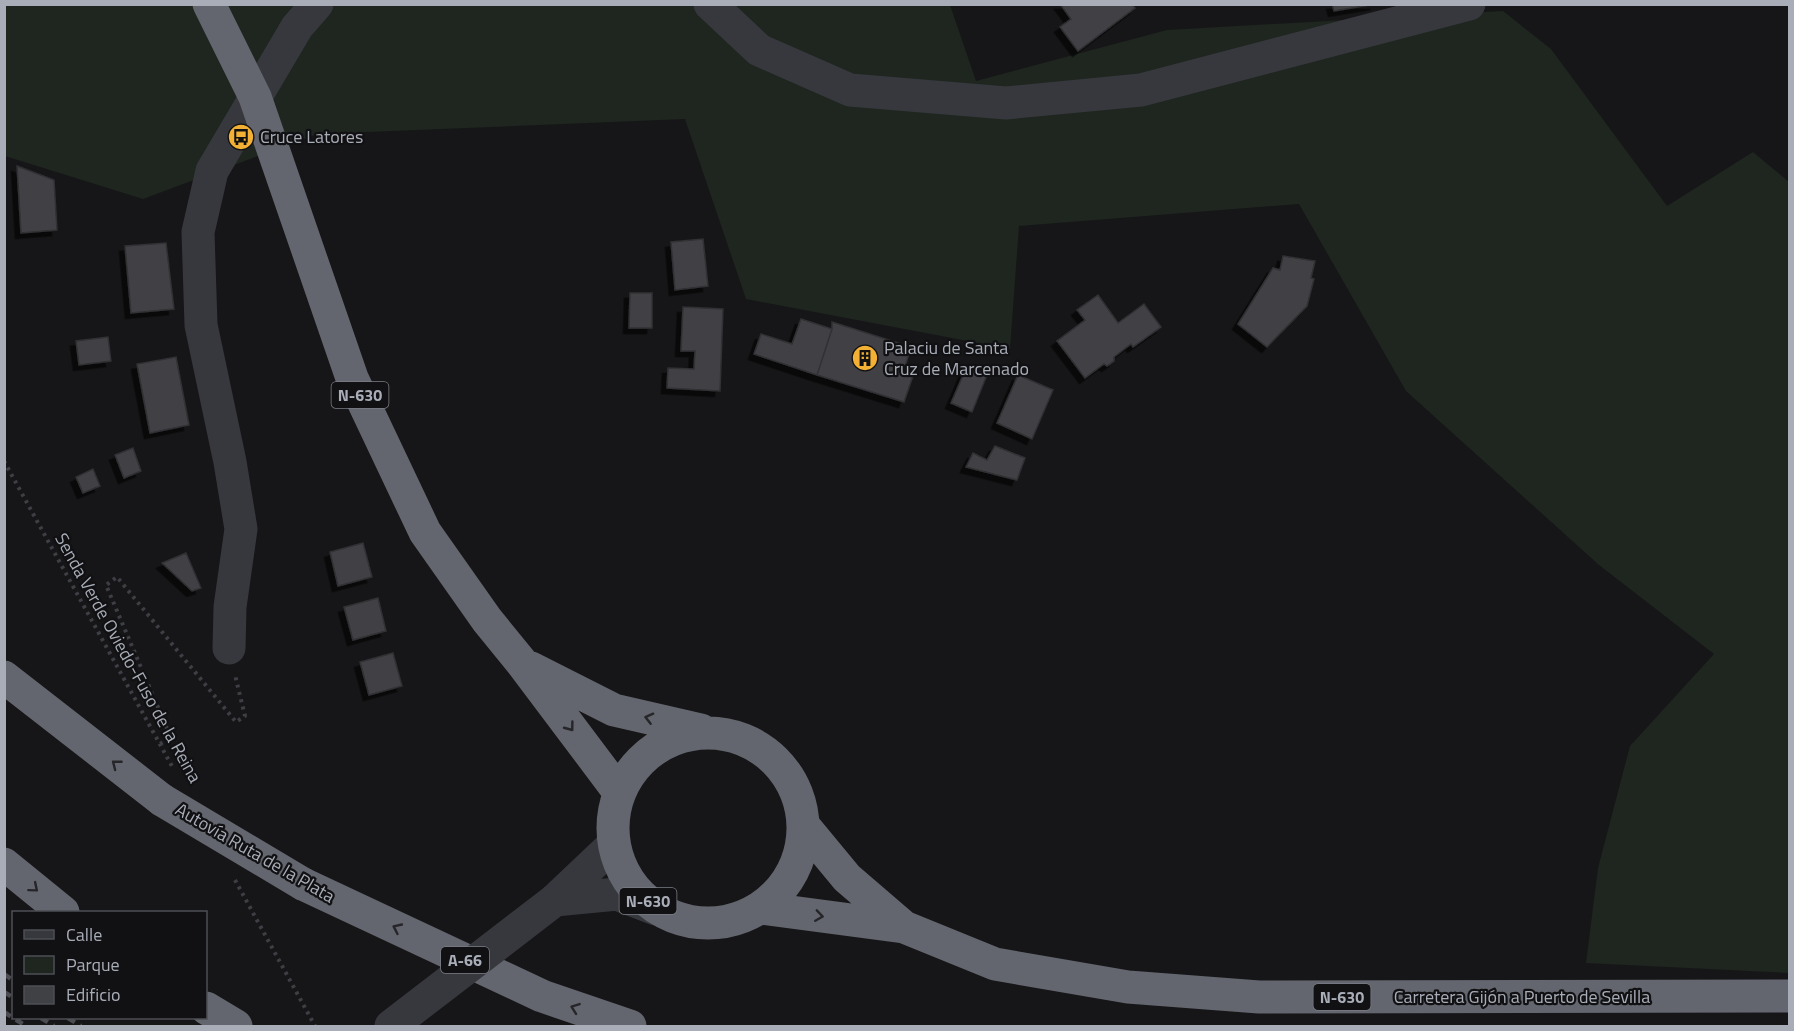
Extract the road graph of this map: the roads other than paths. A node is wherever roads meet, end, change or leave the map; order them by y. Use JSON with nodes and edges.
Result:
{"nodes":[{"id":1,"x":209,"y":4,"type":"edge"},
{"id":2,"x":317,"y":4,"type":"edge"},
{"id":3,"x":710,"y":4,"type":"edge"},
{"id":4,"x":1469,"y":4,"type":"edge"},
{"id":5,"x":255,"y":97,"type":"junction"},
{"id":6,"x":229,"y":648,"type":"road end"},
{"id":7,"x":522,"y":663,"type":"junction"},
{"id":8,"x":4,"y":677,"type":"edge"},
{"id":9,"x":706,"y":731,"type":"junction"},
{"id":10,"x":619,"y":792,"type":"junction"},
{"id":11,"x":804,"y":826,"type":"junction"},
{"id":12,"x":614,"y":845,"type":"junction"},
{"id":13,"x":4,"y":864,"type":"edge"},
{"id":14,"x":555,"y":900,"type":"junction"},
{"id":15,"x":761,"y":908,"type":"junction"},
{"id":16,"x":656,"y":909,"type":"junction"},
{"id":17,"x":62,"y":911,"type":"edge"},
{"id":18,"x":904,"y":927,"type":"junction"},
{"id":19,"x":1790,"y":996,"type":"edge"},
{"id":20,"x":207,"y":1009,"type":"edge"},
{"id":21,"x":236,"y":1026,"type":"edge"},
{"id":22,"x":391,"y":1026,"type":"edge"},
{"id":23,"x":630,"y":1026,"type":"edge"}],
"edges":[{"from":1,"to":5,"type":"highway","number":"N-630"},
{"from":2,"to":5,"type":"street"},
{"from":3,"to":4,"type":"street"},
{"from":5,"to":6,"type":"street"},
{"from":5,"to":7,"type":"highway","number":"N-630"},
{"from":9,"to":7,"type":"highway","number":"N-630","one_way":true},
{"from":7,"to":10,"type":"highway","number":"N-630","one_way":true},
{"from":23,"to":8,"type":"highway","name":"Autovía Ruta de la Plata","number":"A-66","one_way":true,"bridge":true},
{"from":9,"to":10,"type":"highway","number":"N-630"},
{"from":9,"to":11,"type":"highway","number":"N-630"},
{"from":10,"to":12,"type":"highway","number":"N-630"},
{"from":11,"to":15,"type":"highway","number":"N-630"},
{"from":11,"to":18,"type":"highway","name":"Carretera Gijón a Puerto de Sevilla","number":"N-630"},
{"from":12,"to":14,"type":"street"},
{"from":12,"to":16,"type":"highway","number":"N-630"},
{"from":13,"to":17,"type":"highway","one_way":true},
{"from":14,"to":16,"type":"street"},
{"from":14,"to":22,"type":"street","bridge":true},
{"from":15,"to":16,"type":"highway","number":"N-630"},
{"from":15,"to":18,"type":"highway","name":"Carretera Gijón a Puerto de Sevilla","number":"N-630","one_way":true},
{"from":18,"to":19,"type":"highway","name":"Carretera Gijón a Puerto de Sevilla","number":"N-630"},
{"from":20,"to":21,"type":"highway"}]}
